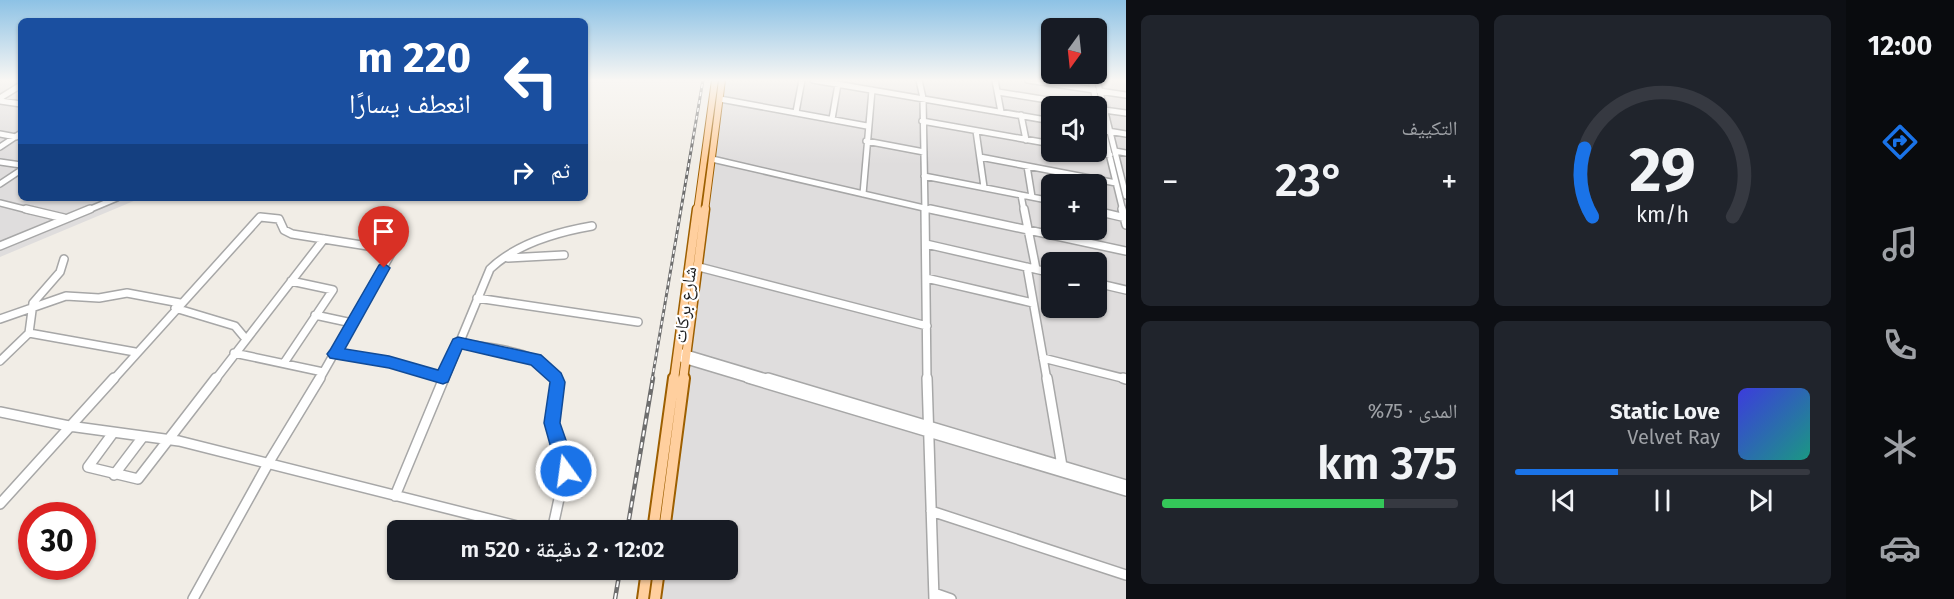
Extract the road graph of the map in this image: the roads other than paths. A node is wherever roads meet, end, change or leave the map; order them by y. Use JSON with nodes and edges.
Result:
{"nodes":[{"id":1,"x":712,"y":108,"type":"edge"},
{"id":2,"x":719,"y":108,"type":"edge"},
{"id":3,"x":772,"y":108,"type":"edge"},
{"id":4,"x":797,"y":108,"type":"edge"},
{"id":5,"x":834,"y":108,"type":"edge"},
{"id":6,"x":870,"y":108,"type":"edge"},
{"id":7,"x":923,"y":108,"type":"edge"},
{"id":8,"x":978,"y":108,"type":"edge"},
{"id":9,"x":1000,"y":108,"type":"edge"},
{"id":10,"x":1107,"y":110,"type":"edge"},
{"id":11,"x":796,"y":112,"type":"junction"},
{"id":12,"x":1001,"y":112,"type":"junction"},
{"id":13,"x":1126,"y":113,"type":"edge"},
{"id":14,"x":1021,"y":115,"type":"junction"},
{"id":15,"x":832,"y":119,"type":"junction"},
{"id":16,"x":1041,"y":119,"type":"edge"},
{"id":17,"x":922,"y":122,"type":"junction"},
{"id":18,"x":867,"y":126,"type":"junction"},
{"id":19,"x":976,"y":131,"type":"junction"},
{"id":20,"x":1107,"y":131,"type":"edge"},
{"id":21,"x":1126,"y":134,"type":"edge"},
{"id":22,"x":0,"y":135,"type":"edge"},
{"id":23,"x":18,"y":135,"type":"edge"},
{"id":24,"x":18,"y":136,"type":"edge"},
{"id":25,"x":1026,"y":140,"type":"junction"},
{"id":26,"x":1107,"y":140,"type":"edge"},
{"id":27,"x":866,"y":141,"type":"junction"},
{"id":28,"x":1041,"y":142,"type":"edge"},
{"id":29,"x":0,"y":147,"type":"edge"},
{"id":30,"x":924,"y":152,"type":"junction"},
{"id":31,"x":1107,"y":153,"type":"edge"},
{"id":32,"x":1112,"y":153,"type":"junction"},
{"id":33,"x":1126,"y":153,"type":"edge"},
{"id":34,"x":980,"y":157,"type":"junction"},
{"id":35,"x":712,"y":159,"type":"junction"},
{"id":36,"x":0,"y":162,"type":"edge"},
{"id":37,"x":18,"y":165,"type":"edge"},
{"id":38,"x":1027,"y":166,"type":"junction"},
{"id":39,"x":18,"y":172,"type":"edge"},
{"id":40,"x":1123,"y":174,"type":"edge"},
{"id":41,"x":924,"y":176,"type":"junction"},
{"id":42,"x":1116,"y":183,"type":"junction"},
{"id":43,"x":0,"y":184,"type":"edge"},
{"id":44,"x":984,"y":187,"type":"junction"},
{"id":45,"x":863,"y":194,"type":"junction"},
{"id":46,"x":1021,"y":195,"type":"junction"},
{"id":47,"x":1126,"y":196,"type":"edge"},
{"id":48,"x":1032,"y":197,"type":"junction"},
{"id":49,"x":1041,"y":199,"type":"edge"},
{"id":50,"x":105,"y":201,"type":"edge"},
{"id":51,"x":110,"y":201,"type":"edge"},
{"id":52,"x":0,"y":203,"type":"edge"},
{"id":53,"x":925,"y":208,"type":"junction"},
{"id":54,"x":1107,"y":214,"type":"edge"},
{"id":55,"x":64,"y":218,"type":"junction"},
{"id":56,"x":1125,"y":218,"type":"edge"},
{"id":57,"x":1126,"y":225,"type":"edge"},
{"id":58,"x":592,"y":226,"type":"dead end"},
{"id":59,"x":1027,"y":229,"type":"junction"},
{"id":60,"x":324,"y":239,"type":"junction"},
{"id":61,"x":926,"y":244,"type":"junction"},
{"id":62,"x":0,"y":245,"type":"edge"},
{"id":63,"x":1126,"y":251,"type":"edge"},
{"id":64,"x":564,"y":255,"type":"dead end"},
{"id":65,"x":63,"y":259,"type":"dead end"},
{"id":66,"x":502,"y":259,"type":"junction"},
{"id":67,"x":699,"y":267,"type":"junction"},
{"id":68,"x":1027,"y":267,"type":"junction"},
{"id":69,"x":1036,"y":269,"type":"junction"},
{"id":70,"x":1041,"y":270,"type":"edge"},
{"id":71,"x":926,"y":278,"type":"junction"},
{"id":72,"x":291,"y":281,"type":"junction"},
{"id":73,"x":1107,"y":286,"type":"edge"},
{"id":74,"x":1126,"y":290,"type":"edge"},
{"id":75,"x":477,"y":298,"type":"junction"},
{"id":76,"x":1033,"y":303,"type":"junction"},
{"id":77,"x":177,"y":305,"type":"junction"},
{"id":78,"x":30,"y":310,"type":"junction"},
{"id":79,"x":315,"y":315,"type":"junction"},
{"id":80,"x":0,"y":320,"type":"edge"},
{"id":81,"x":638,"y":322,"type":"dead end"},
{"id":82,"x":352,"y":323,"type":"junction"},
{"id":83,"x":927,"y":326,"type":"junction"},
{"id":84,"x":29,"y":333,"type":"junction"},
{"id":85,"x":245,"y":339,"type":"junction"},
{"id":86,"x":458,"y":343,"type":"junction"},
{"id":87,"x":135,"y":352,"type":"junction"},
{"id":88,"x":234,"y":353,"type":"junction"},
{"id":89,"x":335,"y":354,"type":"junction"},
{"id":90,"x":682,"y":356,"type":"junction"},
{"id":91,"x":1043,"y":358,"type":"junction"},
{"id":92,"x":0,"y":361,"type":"edge"},
{"id":93,"x":284,"y":363,"type":"junction"},
{"id":94,"x":323,"y":372,"type":"junction"},
{"id":95,"x":443,"y":378,"type":"junction"},
{"id":96,"x":1126,"y":380,"type":"edge"},
{"id":97,"x":0,"y":412,"type":"edge"},
{"id":98,"x":69,"y":426,"type":"junction"},
{"id":99,"x":929,"y":430,"type":"junction"},
{"id":100,"x":114,"y":433,"type":"junction"},
{"id":101,"x":142,"y":438,"type":"junction"},
{"id":102,"x":168,"y":439,"type":"junction"},
{"id":103,"x":269,"y":462,"type":"junction"},
{"id":104,"x":1062,"y":466,"type":"junction"},
{"id":105,"x":114,"y":475,"type":"junction"},
{"id":106,"x":1126,"y":485,"type":"edge"},
{"id":107,"x":1126,"y":491,"type":"edge"},
{"id":108,"x":395,"y":496,"type":"junction"},
{"id":109,"x":0,"y":504,"type":"edge"},
{"id":110,"x":931,"y":511,"type":"junction"},
{"id":111,"x":492,"y":520,"type":"edge"},
{"id":112,"x":555,"y":520,"type":"edge"},
{"id":113,"x":654,"y":520,"type":"edge"},
{"id":114,"x":665,"y":520,"type":"edge"},
{"id":115,"x":1126,"y":575,"type":"edge"},
{"id":116,"x":646,"y":580,"type":"edge"},
{"id":117,"x":658,"y":580,"type":"edge"},
{"id":118,"x":934,"y":596,"type":"edge"},
{"id":119,"x":193,"y":599,"type":"edge"},
{"id":120,"x":643,"y":599,"type":"edge"},
{"id":121,"x":655,"y":599,"type":"edge"},
{"id":122,"x":951,"y":599,"type":"edge"}],
"edges":[{"from":1,"to":90,"type":"main road","name":"شارع بركات"},
{"from":2,"to":35,"type":"main road","name":"شارع بركات"},
{"from":3,"to":11,"type":"street"},
{"from":4,"to":11,"type":"street"},
{"from":5,"to":15,"type":"street"},
{"from":6,"to":18,"type":"street"},
{"from":7,"to":17,"type":"street"},
{"from":8,"to":12,"type":"street"},
{"from":9,"to":12,"type":"street"},
{"from":10,"to":13,"type":"street"},
{"from":11,"to":15,"type":"street"},
{"from":12,"to":14,"type":"street"},
{"from":14,"to":16,"type":"street"},
{"from":14,"to":25,"type":"street"},
{"from":15,"to":18,"type":"street"},
{"from":17,"to":19,"type":"street"},
{"from":17,"to":30,"type":"street"},
{"from":18,"to":27,"type":"street"},
{"from":19,"to":25,"type":"street"},
{"from":19,"to":34,"type":"street"},
{"from":20,"to":21,"type":"street"},
{"from":22,"to":23,"type":"street"},
{"from":24,"to":29,"type":"street"},
{"from":25,"to":28,"type":"street"},
{"from":26,"to":32,"type":"street"},
{"from":27,"to":30,"type":"street"},
{"from":27,"to":45,"type":"street"},
{"from":30,"to":41,"type":"street"},
{"from":31,"to":32,"type":"street"},
{"from":32,"to":33,"type":"street"},
{"from":32,"to":40,"type":"street"},
{"from":32,"to":42,"type":"street"},
{"from":34,"to":38,"type":"street"},
{"from":34,"to":44,"type":"street"},
{"from":35,"to":45,"type":"street"},
{"from":35,"to":67,"type":"main road","name":"شارع بركات"},
{"from":36,"to":37,"type":"street"},
{"from":38,"to":42,"type":"street"},
{"from":38,"to":48,"type":"street"},
{"from":39,"to":43,"type":"street"},
{"from":40,"to":47,"type":"street"},
{"from":41,"to":44,"type":"street"},
{"from":41,"to":53,"type":"street"},
{"from":42,"to":56,"type":"street"},
{"from":44,"to":46,"type":"street"},
{"from":45,"to":53,"type":"street"},
{"from":46,"to":48,"type":"street"},
{"from":46,"to":59,"type":"street"},
{"from":48,"to":49,"type":"street"},
{"from":50,"to":55,"type":"street"},
{"from":51,"to":62,"type":"street"},
{"from":52,"to":55,"type":"street"},
{"from":53,"to":59,"type":"street"},
{"from":53,"to":61,"type":"street"},
{"from":54,"to":56,"type":"street"},
{"from":55,"to":62,"type":"street"},
{"from":56,"to":57,"type":"street"},
{"from":58,"to":66,"type":"street"},
{"from":59,"to":63,"type":"street"},
{"from":59,"to":69,"type":"street"},
{"from":60,"to":72,"type":"street"},
{"from":60,"to":77,"type":"street"},
{"from":60,"to":82,"type":"street"},
{"from":61,"to":68,"type":"street"},
{"from":61,"to":71,"type":"street"},
{"from":64,"to":66,"type":"street"},
{"from":65,"to":78,"type":"street"},
{"from":66,"to":75,"type":"street"},
{"from":67,"to":83,"type":"street"},
{"from":67,"to":90,"type":"main road","name":"شارع بركات"},
{"from":68,"to":69,"type":"street"},
{"from":68,"to":76,"type":"street"},
{"from":69,"to":70,"type":"street"},
{"from":71,"to":76,"type":"street"},
{"from":71,"to":83,"type":"street"},
{"from":72,"to":79,"type":"street"},
{"from":72,"to":85,"type":"street"},
{"from":73,"to":74,"type":"street"},
{"from":75,"to":81,"type":"street"},
{"from":75,"to":86,"type":"street"},
{"from":76,"to":91,"type":"street"},
{"from":77,"to":78,"type":"street"},
{"from":77,"to":85,"type":"street"},
{"from":77,"to":87,"type":"street"},
{"from":78,"to":80,"type":"street"},
{"from":78,"to":84,"type":"street"},
{"from":79,"to":82,"type":"street"},
{"from":79,"to":93,"type":"street"},
{"from":82,"to":89,"type":"street"},
{"from":83,"to":99,"type":"street"},
{"from":84,"to":87,"type":"street"},
{"from":84,"to":92,"type":"street"},
{"from":85,"to":88,"type":"street"},
{"from":86,"to":95,"type":"street"},
{"from":86,"to":112,"type":"street"},
{"from":87,"to":98,"type":"street"},
{"from":88,"to":93,"type":"street"},
{"from":88,"to":102,"type":"street"},
{"from":89,"to":94,"type":"street"},
{"from":89,"to":95,"type":"street"},
{"from":90,"to":99,"type":"street"},
{"from":90,"to":113,"type":"main road","name":"شارع بركات"},
{"from":90,"to":114,"type":"main road","name":"شارع بركات"},
{"from":91,"to":96,"type":"street"},
{"from":91,"to":104,"type":"street"},
{"from":93,"to":94,"type":"street"},
{"from":94,"to":103,"type":"street"},
{"from":95,"to":108,"type":"street"},
{"from":97,"to":98,"type":"street"},
{"from":98,"to":100,"type":"street"},
{"from":98,"to":109,"type":"street"},
{"from":99,"to":104,"type":"street"},
{"from":99,"to":107,"type":"street"},
{"from":99,"to":110,"type":"street"},
{"from":100,"to":101,"type":"street"},
{"from":100,"to":105,"type":"street"},
{"from":101,"to":102,"type":"street"},
{"from":101,"to":105,"type":"street"},
{"from":102,"to":103,"type":"street"},
{"from":102,"to":105,"type":"street"},
{"from":103,"to":108,"type":"street"},
{"from":103,"to":119,"type":"street"},
{"from":104,"to":106,"type":"street"},
{"from":108,"to":111,"type":"street"},
{"from":110,"to":115,"type":"street"},
{"from":110,"to":118,"type":"street"},
{"from":116,"to":120,"type":"main road"},
{"from":117,"to":121,"type":"main road"},
{"from":118,"to":122,"type":"street"}]}
